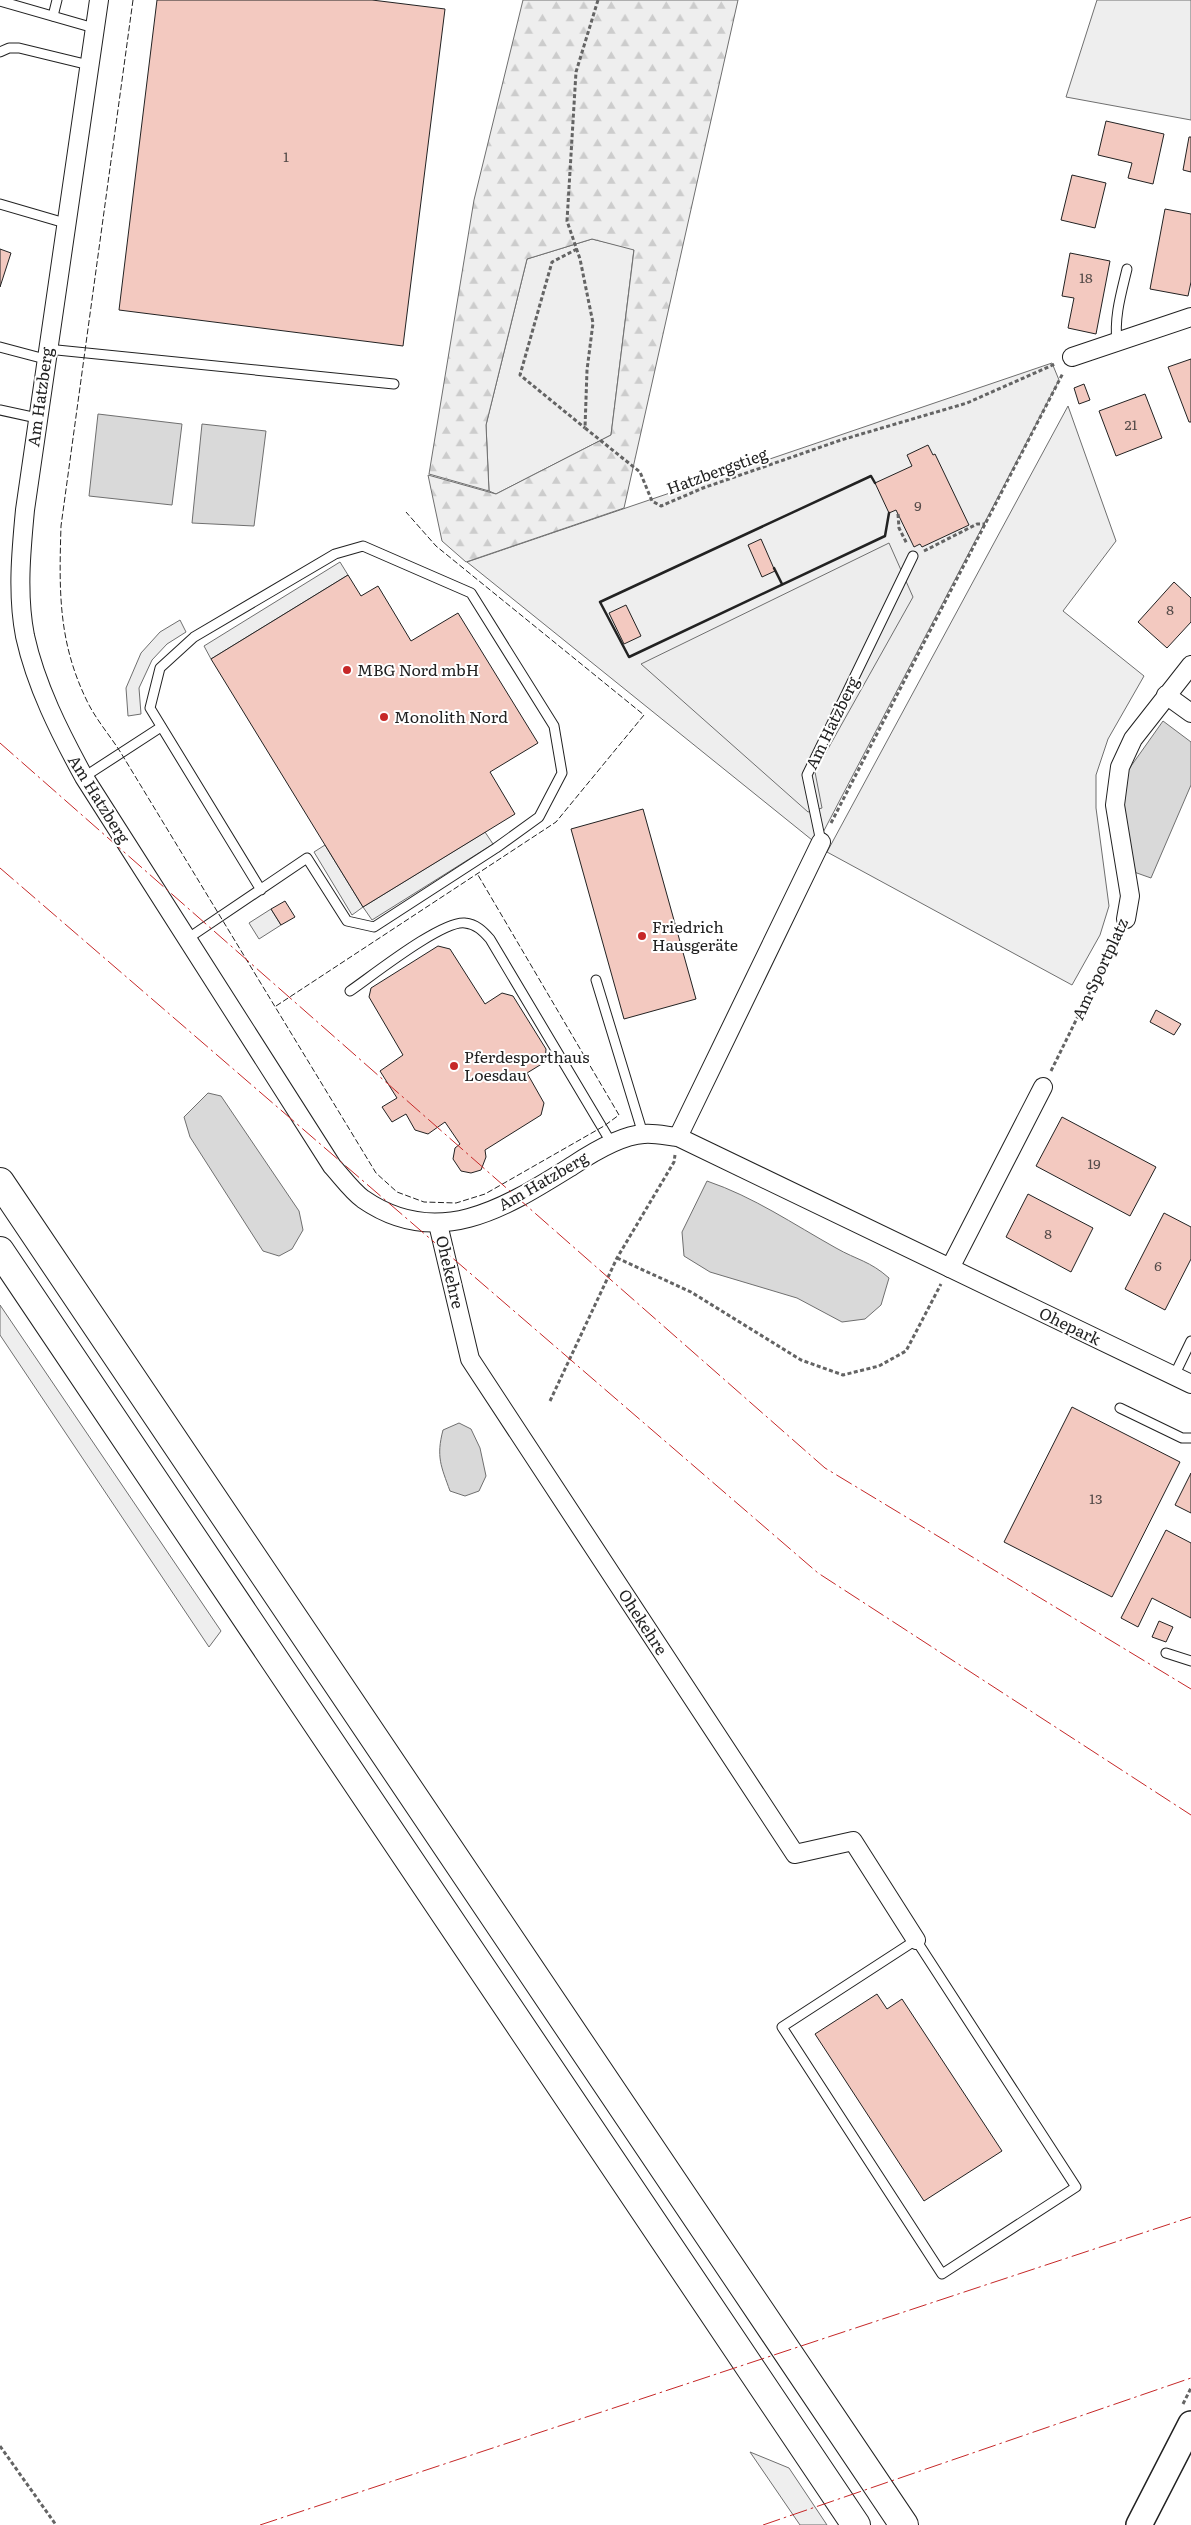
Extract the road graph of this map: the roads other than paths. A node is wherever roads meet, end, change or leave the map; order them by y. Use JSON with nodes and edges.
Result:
{"nodes":[{"id":1,"x":57,"y":0,"type":"edge"},
{"id":2,"x":99,"y":0,"type":"edge"},
{"id":3,"x":0,"y":1,"type":"edge"},
{"id":4,"x":53,"y":16,"type":"junction"},
{"id":5,"x":94,"y":28,"type":"junction"},
{"id":6,"x":0,"y":52,"type":"edge"},
{"id":7,"x":89,"y":65,"type":"junction"},
{"id":8,"x":0,"y":204,"type":"edge"},
{"id":9,"x":65,"y":223,"type":"junction"},
{"id":10,"x":1128,"y":270,"type":"dead end"},
{"id":11,"x":1191,"y":318,"type":"edge"},
{"id":12,"x":1117,"y":342,"type":"junction"},
{"id":13,"x":0,"y":347,"type":"edge"},
{"id":14,"x":46,"y":354,"type":"junction"},
{"id":15,"x":1072,"y":357,"type":"road end"},
{"id":16,"x":394,"y":384,"type":"dead end"},
{"id":17,"x":0,"y":410,"type":"edge"},
{"id":18,"x":37,"y":418,"type":"junction"},
{"id":19,"x":913,"y":556,"type":"road end"},
{"id":20,"x":1191,"y":665,"type":"edge"},
{"id":21,"x":1166,"y":695,"type":"junction"},
{"id":22,"x":1191,"y":713,"type":"edge"},
{"id":23,"x":161,"y":727,"type":"junction"},
{"id":24,"x":84,"y":777,"type":"junction"},
{"id":25,"x":821,"y":842,"type":"joint"},
{"id":26,"x":261,"y":890,"type":"junction"},
{"id":27,"x":1126,"y":919,"type":"road end"},
{"id":28,"x":187,"y":939,"type":"junction"},
{"id":29,"x":596,"y":980,"type":"dead end"},
{"id":30,"x":350,"y":991,"type":"dead end"},
{"id":31,"x":1043,"y":1087,"type":"road end"},
{"id":32,"x":643,"y":1134,"type":"junction"},
{"id":33,"x":678,"y":1138,"type":"junction"},
{"id":34,"x":612,"y":1144,"type":"junction"},
{"id":35,"x":0,"y":1182,"type":"edge"},
{"id":36,"x":438,"y":1224,"type":"junction"},
{"id":37,"x":0,"y":1251,"type":"edge"},
{"id":38,"x":950,"y":1268,"type":"junction"},
{"id":39,"x":1191,"y":1341,"type":"edge"},
{"id":40,"x":1174,"y":1376,"type":"junction"},
{"id":41,"x":1191,"y":1384,"type":"edge"},
{"id":42,"x":1120,"y":1408,"type":"dead end"},
{"id":43,"x":1191,"y":1438,"type":"edge"},
{"id":44,"x":1166,"y":1653,"type":"dead end"},
{"id":45,"x":1191,"y":1661,"type":"edge"},
{"id":46,"x":916,"y":1940,"type":"junction"},
{"id":47,"x":1191,"y":2424,"type":"edge"},
{"id":48,"x":856,"y":2525,"type":"edge"},
{"id":49,"x":904,"y":2525,"type":"edge"},
{"id":50,"x":1139,"y":2525,"type":"edge"}],
"edges":[{"from":1,"to":4,"type":"lane"},
{"from":2,"to":5,"type":"street","name":"Am Hatzberg"},
{"from":3,"to":4,"type":"lane"},
{"from":4,"to":5,"type":"lane"},
{"from":5,"to":7,"type":"street","name":"Am Hatzberg"},
{"from":6,"to":7,"type":"lane"},
{"from":7,"to":9,"type":"street","name":"Am Hatzberg"},
{"from":8,"to":9,"type":"lane"},
{"from":9,"to":14,"type":"street","name":"Am Hatzberg"},
{"from":10,"to":12,"type":"lane"},
{"from":11,"to":12,"type":"street"},
{"from":12,"to":15,"type":"street"},
{"from":13,"to":14,"type":"lane"},
{"from":14,"to":16,"type":"lane"},
{"from":14,"to":18,"type":"street","name":"Am Hatzberg"},
{"from":17,"to":18,"type":"lane"},
{"from":18,"to":24,"type":"street","name":"Am Hatzberg"},
{"from":19,"to":25,"type":"lane","name":"Am Hatzberg"},
{"from":20,"to":21,"type":"street","name":"Am Sportplatz"},
{"from":21,"to":22,"type":"street"},
{"from":21,"to":27,"type":"street","name":"Am Sportplatz"},
{"from":23,"to":24,"type":"lane"},
{"from":23,"to":26,"type":"lane"},
{"from":23,"to":26,"type":"lane"},
{"from":24,"to":28,"type":"street","name":"Am Hatzberg"},
{"from":25,"to":33,"type":"street"},
{"from":26,"to":28,"type":"lane"},
{"from":28,"to":36,"type":"street","name":"Am Hatzberg"},
{"from":29,"to":32,"type":"lane"},
{"from":30,"to":34,"type":"lane"},
{"from":31,"to":38,"type":"street"},
{"from":32,"to":33,"type":"street","name":"Am Hatzberg"},
{"from":32,"to":34,"type":"street","name":"Am Hatzberg"},
{"from":33,"to":38,"type":"street","name":"Am Hatzberg"},
{"from":34,"to":36,"type":"street","name":"Am Hatzberg"},
{"from":35,"to":49,"type":"highway"},
{"from":36,"to":46,"type":"street","name":"Ohekehre"},
{"from":37,"to":48,"type":"highway"},
{"from":38,"to":40,"type":"street","name":"Ohepark"},
{"from":39,"to":40,"type":"lane"},
{"from":40,"to":41,"type":"street","name":"Ohepark"},
{"from":42,"to":43,"type":"lane"},
{"from":44,"to":45,"type":"lane"},
{"from":46,"to":46,"type":"lane"},
{"from":47,"to":50,"type":"street"}]}
